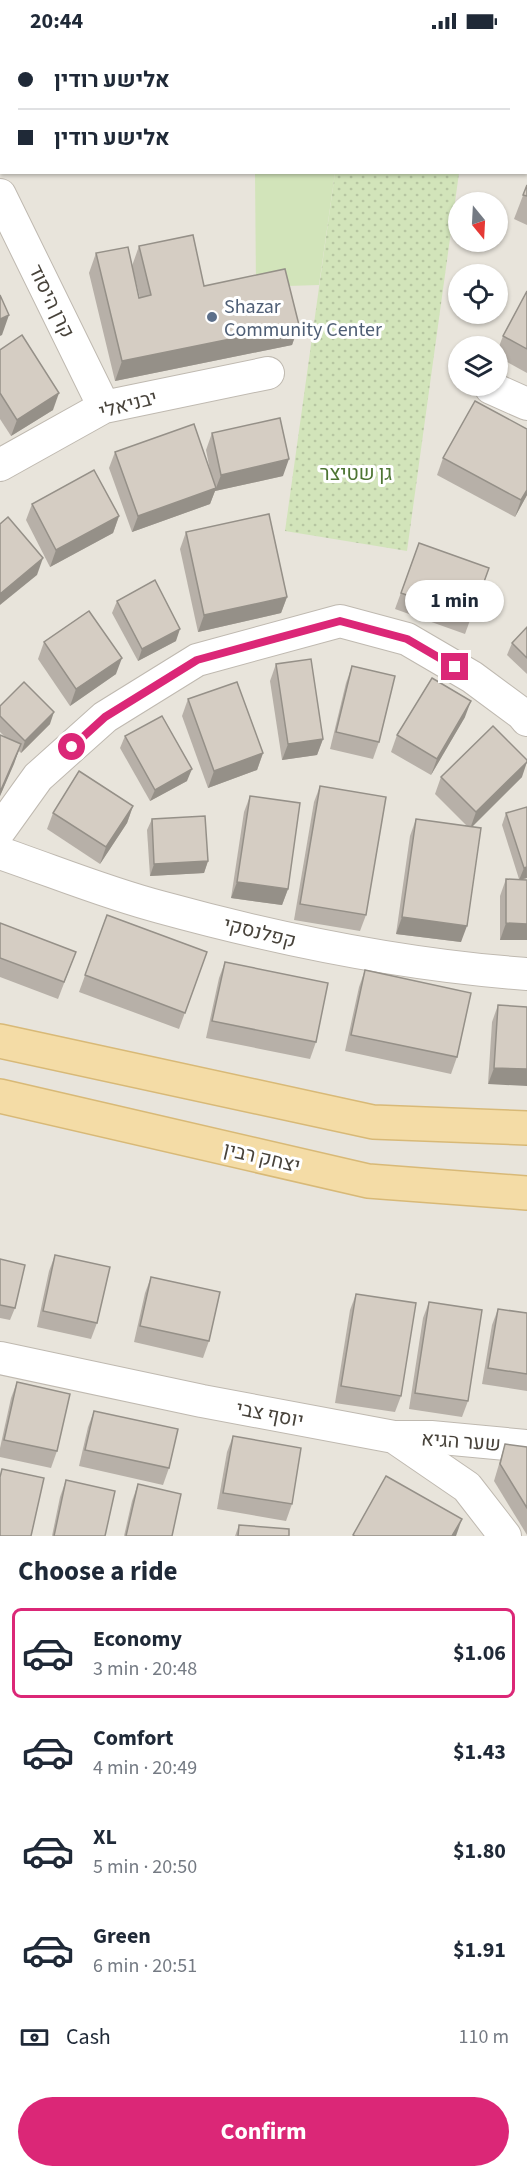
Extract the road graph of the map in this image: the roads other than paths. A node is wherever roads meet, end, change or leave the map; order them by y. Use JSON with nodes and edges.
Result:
{"nodes":[{"id":1,"x":0,"y":195,"type":"edge"},
{"id":2,"x":268,"y":373,"type":"dead end"},
{"id":3,"x":508,"y":396,"type":"edge"},
{"id":4,"x":527,"y":404,"type":"edge"},
{"id":5,"x":104,"y":407,"type":"junction"},
{"id":6,"x":0,"y":465,"type":"edge"},
{"id":7,"x":527,"y":720,"type":"edge"},
{"id":8,"x":0,"y":830,"type":"edge"},
{"id":9,"x":0,"y":854,"type":"edge"},
{"id":10,"x":527,"y":974,"type":"edge"},
{"id":11,"x":0,"y":1041,"type":"edge"},
{"id":12,"x":0,"y":1096,"type":"edge"},
{"id":13,"x":527,"y":1128,"type":"edge"},
{"id":14,"x":527,"y":1193,"type":"edge"},
{"id":15,"x":0,"y":1358,"type":"edge"},
{"id":16,"x":394,"y":1437,"type":"junction"},
{"id":17,"x":527,"y":1446,"type":"edge"},
{"id":18,"x":505,"y":1536,"type":"edge"}],
"edges":[{"from":1,"to":5,"type":"street","name":"קרן היסוד"},
{"from":2,"to":5,"type":"street","name":"יבניאלי"},
{"from":3,"to":4,"type":"street"},
{"from":5,"to":6,"type":"street","name":"יבניאלי"},
{"from":7,"to":8,"type":"street"},
{"from":9,"to":10,"type":"street","name":"קפלנסקי"},
{"from":11,"to":13,"type":"main road"},
{"from":12,"to":14,"type":"main road","name":"יצחק רבין"},
{"from":15,"to":16,"type":"street","name":"יוסף צבי"},
{"from":16,"to":17,"type":"street","name":"שער הגיא"},
{"from":16,"to":18,"type":"street","name":"יוסף צבי"}]}
